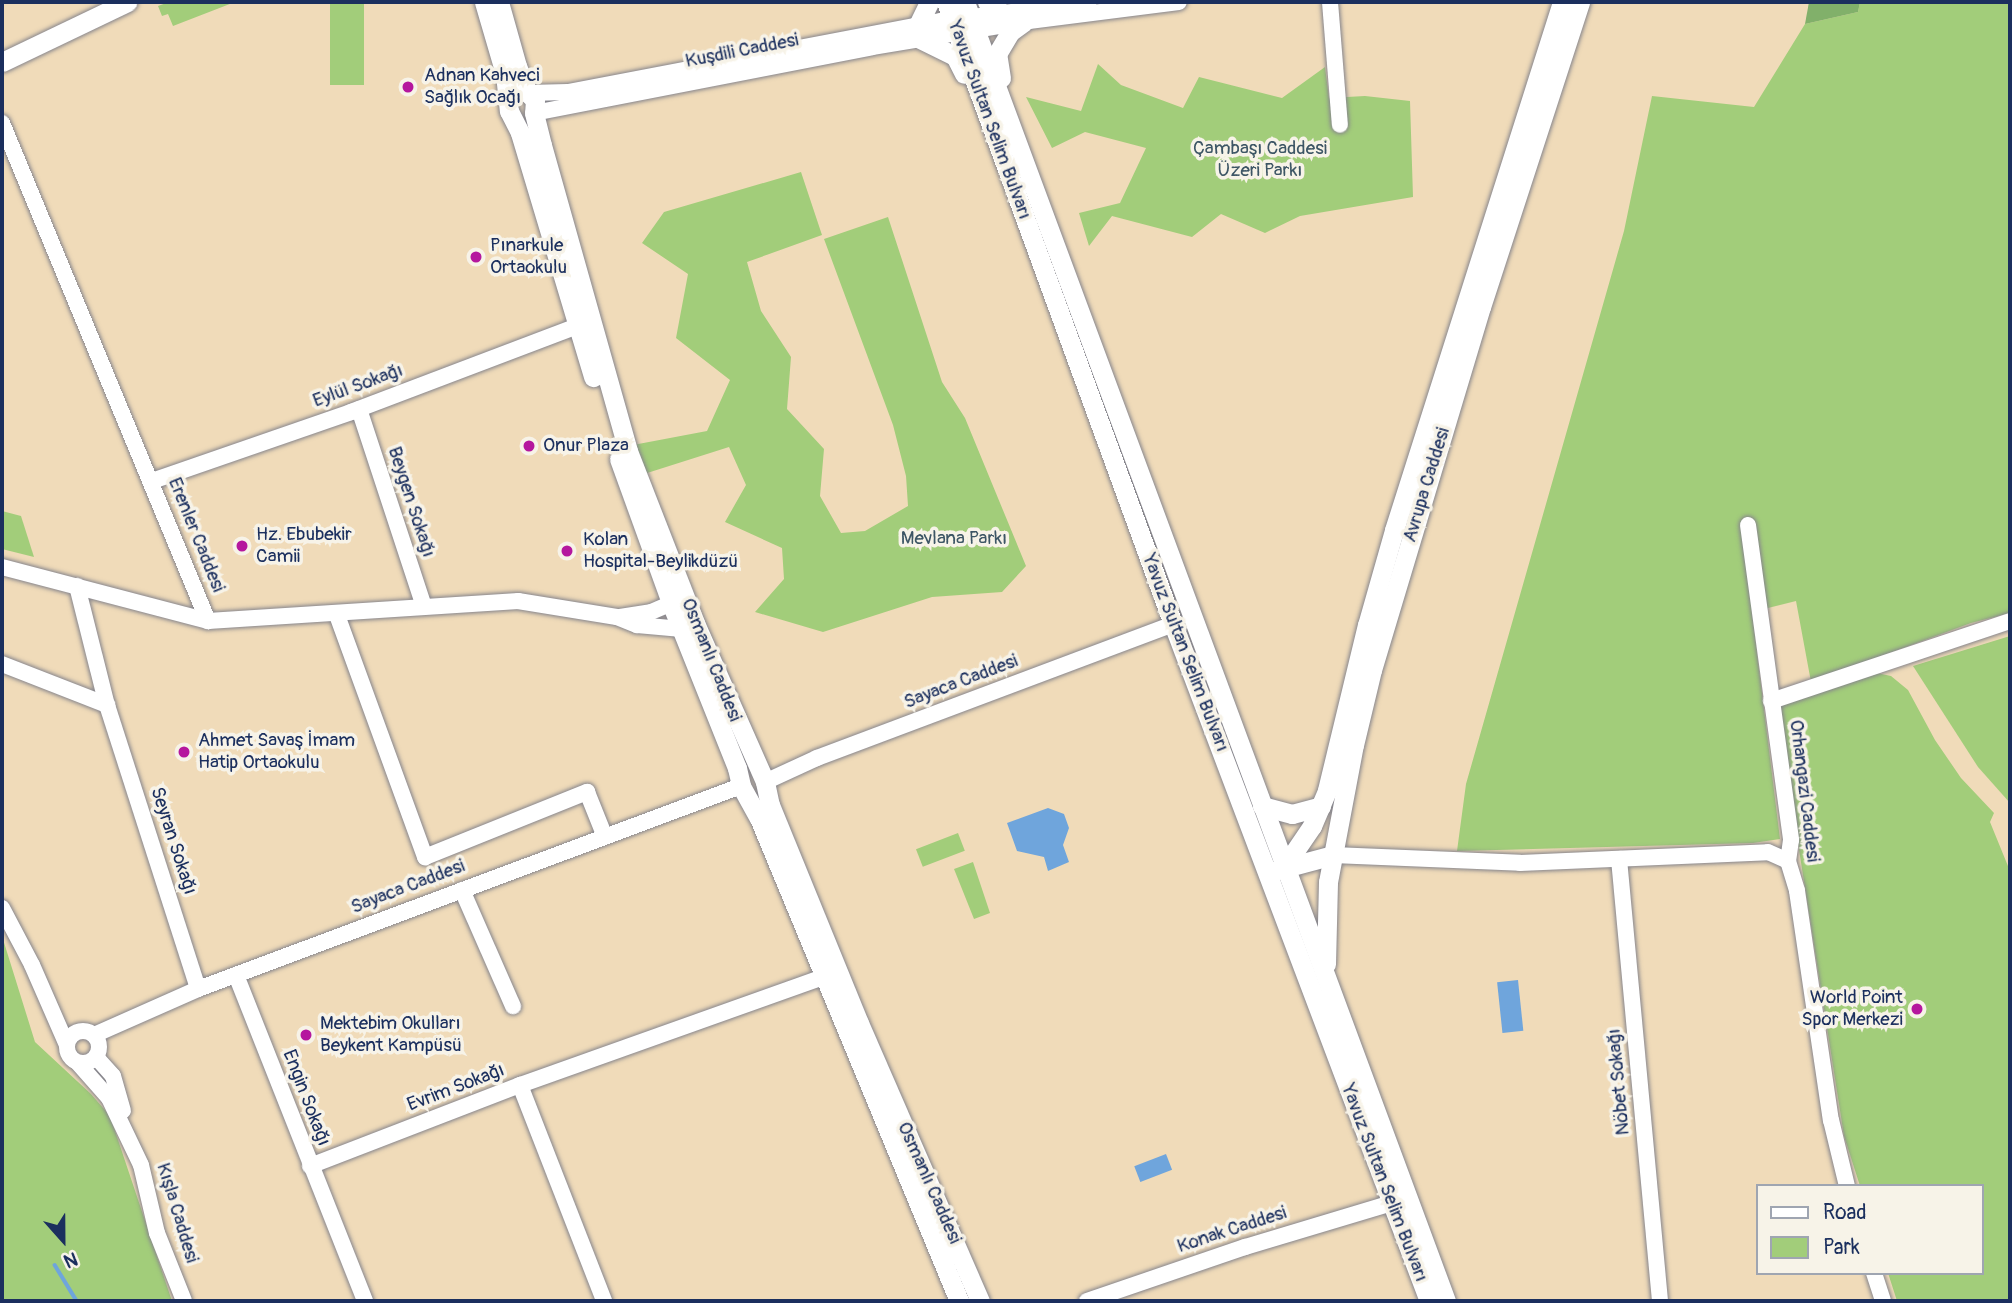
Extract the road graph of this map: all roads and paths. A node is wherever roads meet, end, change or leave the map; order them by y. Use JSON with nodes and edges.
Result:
{"nodes":[{"id":1,"x":104,"y":2,"type":"edge"},
{"id":2,"x":127,"y":2,"type":"edge"},
{"id":3,"x":484,"y":2,"type":"edge"},
{"id":4,"x":499,"y":2,"type":"edge"},
{"id":5,"x":929,"y":2,"type":"edge"},
{"id":6,"x":1089,"y":2,"type":"edge"},
{"id":7,"x":1179,"y":2,"type":"edge"},
{"id":8,"x":1330,"y":2,"type":"edge"},
{"id":9,"x":1565,"y":2,"type":"edge"},
{"id":10,"x":1054,"y":4,"type":"edge"},
{"id":11,"x":994,"y":7,"type":"edge"},
{"id":12,"x":961,"y":17,"type":"edge"},
{"id":13,"x":1024,"y":22,"type":"junction"},
{"id":14,"x":919,"y":32,"type":"junction"},
{"id":15,"x":832,"y":49,"type":"junction"},
{"id":16,"x":2,"y":50,"type":"edge"},
{"id":17,"x":2,"y":62,"type":"edge"},
{"id":18,"x":992,"y":99,"type":"junction"},
{"id":19,"x":517,"y":103,"type":"junction"},
{"id":20,"x":534,"y":113,"type":"junction"},
{"id":21,"x":2,"y":123,"type":"edge"},
{"id":22,"x":1340,"y":125,"type":"dead end"},
{"id":23,"x":577,"y":326,"type":"junction"},
{"id":24,"x":359,"y":409,"type":"junction"},
{"id":25,"x":152,"y":481,"type":"junction"},
{"id":26,"x":1748,"y":525,"type":"dead end"},
{"id":27,"x":2,"y":567,"type":"edge"},
{"id":28,"x":77,"y":586,"type":"junction"},
{"id":29,"x":678,"y":600,"type":"junction"},
{"id":30,"x":424,"y":607,"type":"junction"},
{"id":31,"x":1189,"y":610,"type":"junction"},
{"id":32,"x":337,"y":615,"type":"junction"},
{"id":33,"x":617,"y":617,"type":"junction"},
{"id":34,"x":1170,"y":617,"type":"junction"},
{"id":35,"x":208,"y":621,"type":"junction"},
{"id":36,"x":2010,"y":621,"type":"edge"},
{"id":37,"x":689,"y":626,"type":"junction"},
{"id":38,"x":2,"y":664,"type":"edge"},
{"id":39,"x":1771,"y":701,"type":"junction"},
{"id":40,"x":107,"y":705,"type":"junction"},
{"id":41,"x":764,"y":781,"type":"junction"},
{"id":42,"x":742,"y":787,"type":"junction"},
{"id":43,"x":1321,"y":806,"type":"junction"},
{"id":44,"x":1262,"y":807,"type":"junction"},
{"id":45,"x":605,"y":837,"type":"junction"},
{"id":46,"x":1333,"y":855,"type":"junction"},
{"id":47,"x":1619,"y":859,"type":"junction"},
{"id":48,"x":1788,"y":861,"type":"junction"},
{"id":49,"x":1277,"y":870,"type":"junction"},
{"id":50,"x":462,"y":890,"type":"junction"},
{"id":51,"x":2,"y":908,"type":"edge"},
{"id":52,"x":236,"y":975,"type":"junction"},
{"id":53,"x":824,"y":976,"type":"junction"},
{"id":54,"x":1327,"y":979,"type":"junction"},
{"id":55,"x":198,"y":989,"type":"junction"},
{"id":56,"x":513,"y":1006,"type":"dead end"},
{"id":57,"x":93,"y":1035,"type":"junction"},
{"id":58,"x":67,"y":1045,"type":"junction"},
{"id":59,"x":96,"y":1057,"type":"junction"},
{"id":60,"x":78,"y":1063,"type":"junction"},
{"id":61,"x":520,"y":1085,"type":"junction"},
{"id":62,"x":128,"y":1137,"type":"junction"},
{"id":63,"x":310,"y":1166,"type":"junction"},
{"id":64,"x":1846,"y":1184,"type":"edge"},
{"id":65,"x":1392,"y":1203,"type":"junction"},
{"id":66,"x":1875,"y":1275,"type":"edge"},
{"id":67,"x":184,"y":1301,"type":"edge"},
{"id":68,"x":365,"y":1301,"type":"edge"},
{"id":69,"x":604,"y":1301,"type":"edge"},
{"id":70,"x":959,"y":1301,"type":"edge"},
{"id":71,"x":980,"y":1301,"type":"edge"},
{"id":72,"x":1087,"y":1301,"type":"edge"},
{"id":73,"x":1429,"y":1301,"type":"edge"},
{"id":74,"x":1446,"y":1301,"type":"edge"},
{"id":75,"x":1660,"y":1301,"type":"edge"},
{"id":76,"x":1883,"y":1301,"type":"edge"}],
"edges":[{"from":1,"to":16,"type":"main road"},
{"from":2,"to":17,"type":"main road"},
{"from":3,"to":19,"type":"main road","name":"Osmanlı Caddesi"},
{"from":4,"to":19,"type":"main road","name":"Osmanlı Caddesi"},
{"from":5,"to":14,"type":"main road"},
{"from":6,"to":10,"type":"street"},
{"from":7,"to":13,"type":"street"},
{"from":8,"to":22,"type":"street"},
{"from":9,"to":43,"type":"main road","name":"Avrupa Caddesi"},
{"from":9,"to":46,"type":"main road","name":"Avrupa Caddesi"},
{"from":10,"to":11,"type":"street"},
{"from":11,"to":12,"type":"street"},
{"from":12,"to":13,"type":"street"},
{"from":12,"to":14,"type":"street","name":"Kuşdili Caddesi"},
{"from":12,"to":18,"type":"main road","name":"Yavuz Sultan Selim Bulvarı"},
{"from":13,"to":18,"type":"main road"},
{"from":14,"to":15,"type":"street","name":"Kuşdili Caddesi"},
{"from":14,"to":18,"type":"main road"},
{"from":15,"to":19,"type":"street","name":"Kuşdili Caddesi"},
{"from":15,"to":20,"type":"street","name":"Kuşdili Caddesi"},
{"from":18,"to":31,"type":"main road","name":"Yavuz Sultan Selim Bulvarı"},
{"from":18,"to":34,"type":"main road","name":"Yavuz Sultan Selim Bulvarı"},
{"from":19,"to":20,"type":"main road"},
{"from":19,"to":23,"type":"main road","name":"Osmanlı Caddesi"},
{"from":20,"to":29,"type":"main road","name":"Osmanlı Caddesi"},
{"from":21,"to":25,"type":"street","name":"Erenler Caddesi"},
{"from":23,"to":24,"type":"street","name":"Eylül Sokağı"},
{"from":23,"to":29,"type":"main road","name":"Osmanlı Caddesi"},
{"from":24,"to":25,"type":"street","name":"Eylül Sokağı"},
{"from":24,"to":30,"type":"street","name":"Beygen Sokağı"},
{"from":25,"to":35,"type":"street","name":"Erenler Caddesi"},
{"from":26,"to":39,"type":"street","name":"Orhangazi Caddesi"},
{"from":27,"to":28,"type":"street"},
{"from":28,"to":35,"type":"street"},
{"from":28,"to":40,"type":"street","name":"Seyran Sokağı"},
{"from":29,"to":33,"type":"street"},
{"from":29,"to":37,"type":"main road","name":"Osmanlı Caddesi"},
{"from":30,"to":32,"type":"street","name":"Erenler Caddesi"},
{"from":30,"to":33,"type":"street","name":"Erenler Caddesi"},
{"from":31,"to":34,"type":"main road"},
{"from":31,"to":44,"type":"main road","name":"Yavuz Sultan Selim Bulvarı"},
{"from":32,"to":35,"type":"street","name":"Erenler Caddesi"},
{"from":32,"to":45,"type":"street"},
{"from":33,"to":37,"type":"street"},
{"from":34,"to":41,"type":"street","name":"Sayaca Caddesi"},
{"from":34,"to":49,"type":"main road","name":"Yavuz Sultan Selim Bulvarı"},
{"from":36,"to":39,"type":"street"},
{"from":37,"to":41,"type":"main road","name":"Osmanlı Caddesi"},
{"from":37,"to":42,"type":"main road","name":"Osmanlı Caddesi"},
{"from":38,"to":40,"type":"street"},
{"from":39,"to":48,"type":"street","name":"Orhangazi Caddesi"},
{"from":40,"to":55,"type":"street","name":"Seyran Sokağı"},
{"from":41,"to":42,"type":"main road"},
{"from":41,"to":71,"type":"main road","name":"Osmanlı Caddesi"},
{"from":42,"to":45,"type":"street","name":"Sayaca Caddesi"},
{"from":42,"to":53,"type":"main road","name":"Osmanlı Caddesi"},
{"from":43,"to":44,"type":"main road"},
{"from":43,"to":49,"type":"main road","name":"Avrupa Caddesi"},
{"from":44,"to":49,"type":"main road","name":"Yavuz Sultan Selim Bulvarı"},
{"from":45,"to":50,"type":"street","name":"Sayaca Caddesi"},
{"from":46,"to":47,"type":"street"},
{"from":46,"to":49,"type":"main road"},
{"from":46,"to":54,"type":"main road","name":"Avrupa Caddesi"},
{"from":47,"to":48,"type":"street"},
{"from":47,"to":75,"type":"street","name":"Nöbet Sokağı"},
{"from":48,"to":64,"type":"street","name":"Orhangazi Caddesi"},
{"from":49,"to":54,"type":"main road","name":"Yavuz Sultan Selim Bulvarı"},
{"from":49,"to":65,"type":"main road","name":"Yavuz Sultan Selim Bulvarı"},
{"from":50,"to":52,"type":"street","name":"Sayaca Caddesi"},
{"from":50,"to":56,"type":"street"},
{"from":51,"to":58,"type":"street"},
{"from":52,"to":55,"type":"street","name":"Sayaca Caddesi"},
{"from":52,"to":63,"type":"street","name":"Engin Sokağı"},
{"from":53,"to":61,"type":"street"},
{"from":53,"to":70,"type":"main road","name":"Osmanlı Caddesi"},
{"from":54,"to":74,"type":"main road","name":"Yavuz Sultan Selim Bulvarı"},
{"from":55,"to":57,"type":"street","name":"Sayaca Caddesi"},
{"from":57,"to":58,"type":"street"},
{"from":57,"to":59,"type":"street"},
{"from":58,"to":60,"type":"street"},
{"from":59,"to":60,"type":"street"},
{"from":59,"to":62,"type":"street"},
{"from":60,"to":62,"type":"street"},
{"from":61,"to":63,"type":"street","name":"Evrim Sokağı"},
{"from":61,"to":69,"type":"street","name":"Evrim Sokağı"},
{"from":62,"to":67,"type":"street","name":"Kışla Caddesi"},
{"from":63,"to":68,"type":"street","name":"Engin Sokağı"},
{"from":65,"to":72,"type":"street","name":"Konak Caddesi"},
{"from":65,"to":73,"type":"main road","name":"Yavuz Sultan Selim Bulvarı"},
{"from":66,"to":76,"type":"street"}]}
